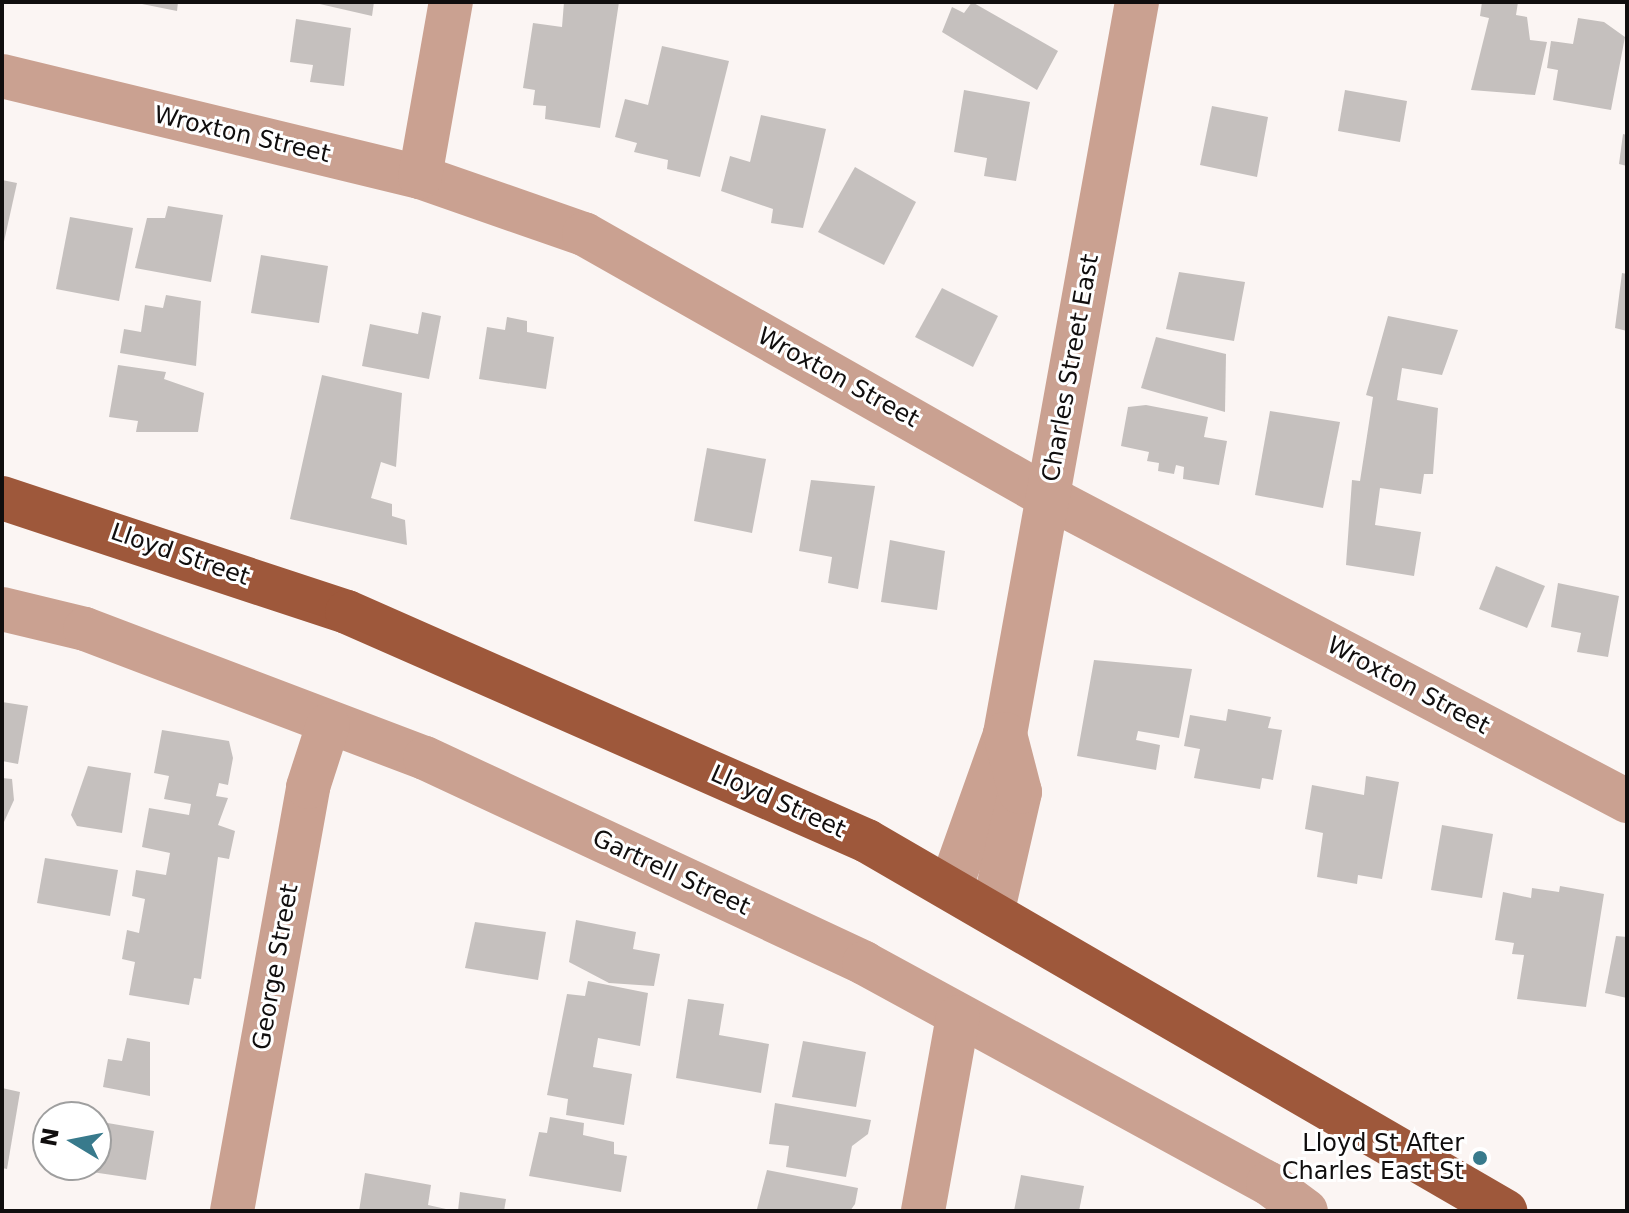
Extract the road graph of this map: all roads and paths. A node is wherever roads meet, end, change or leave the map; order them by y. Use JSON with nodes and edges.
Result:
{"nodes":[{"id":1,"x":451,"y":2,"type":"edge"},
{"id":2,"x":1137,"y":2,"type":"edge"},
{"id":3,"x":2,"y":76,"type":"edge"},
{"id":4,"x":420,"y":177,"type":"junction"},
{"id":5,"x":1048,"y":497,"type":"junction"},
{"id":6,"x":2,"y":498,"type":"edge"},
{"id":7,"x":2,"y":609,"type":"edge"},
{"id":8,"x":328,"y":725,"type":"junction"},
{"id":9,"x":1005,"y":734,"type":"junction"},
{"id":10,"x":1627,"y":801,"type":"edge"},
{"id":11,"x":951,"y":886,"type":"junction"},
{"id":12,"x":993,"y":910,"type":"junction"},
{"id":13,"x":958,"y":1017,"type":"junction"},
{"id":14,"x":232,"y":1211,"type":"edge"},
{"id":15,"x":923,"y":1211,"type":"edge"},
{"id":16,"x":1306,"y":1211,"type":"edge"},
{"id":17,"x":1505,"y":1211,"type":"edge"}],
"edges":[{"from":1,"to":4,"type":"street"},
{"from":2,"to":5,"type":"street","name":"Charles Street East"},
{"from":3,"to":4,"type":"street","name":"Wroxton Street"},
{"from":4,"to":5,"type":"street","name":"Wroxton Street"},
{"from":5,"to":9,"type":"street","name":"Charles Street East"},
{"from":5,"to":10,"type":"street","name":"Wroxton Street"},
{"from":6,"to":11,"type":"main road","name":"Lloyd Street"},
{"from":7,"to":8,"type":"street","name":"Gartrell Street"},
{"from":8,"to":13,"type":"street","name":"Gartrell Street"},
{"from":8,"to":14,"type":"street","name":"George Street"},
{"from":9,"to":11,"type":"street","name":"Charles Street East"},
{"from":9,"to":12,"type":"street","name":"Charles Street East"},
{"from":11,"to":12,"type":"main road","name":"Lloyd Street"},
{"from":12,"to":17,"type":"main road","name":"Lloyd Street"},
{"from":13,"to":15,"type":"street"},
{"from":13,"to":16,"type":"street","name":"Gartrell Street"}]}
